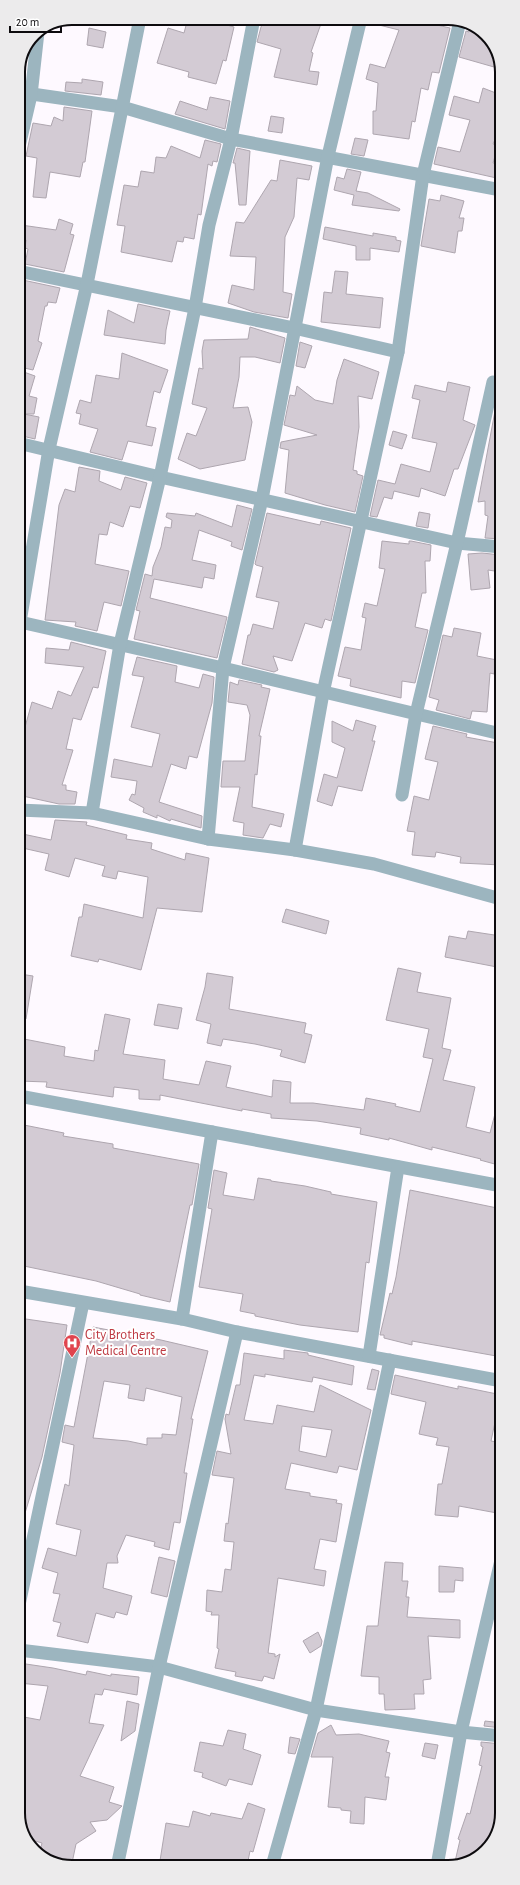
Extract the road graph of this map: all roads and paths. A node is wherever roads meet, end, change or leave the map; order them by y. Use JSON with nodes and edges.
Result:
{"nodes":[{"id":1,"x":139,"y":25,"type":"edge"},
{"id":2,"x":253,"y":25,"type":"edge"},
{"id":3,"x":359,"y":25,"type":"edge"},
{"id":4,"x":459,"y":27,"type":"edge"},
{"id":5,"x":37,"y":41,"type":"edge"},
{"id":6,"x":25,"y":94,"type":"edge"},
{"id":7,"x":31,"y":95,"type":"junction"},
{"id":8,"x":122,"y":107,"type":"junction"},
{"id":9,"x":25,"y":121,"type":"edge"},
{"id":10,"x":231,"y":139,"type":"junction"},
{"id":11,"x":328,"y":156,"type":"junction"},
{"id":12,"x":423,"y":175,"type":"junction"},
{"id":13,"x":495,"y":189,"type":"edge"},
{"id":14,"x":25,"y":272,"type":"edge"},
{"id":15,"x":87,"y":284,"type":"junction"},
{"id":16,"x":195,"y":308,"type":"junction"},
{"id":17,"x":294,"y":328,"type":"junction"},
{"id":18,"x":398,"y":352,"type":"junction"},
{"id":19,"x":492,"y":382,"type":"dead end"},
{"id":20,"x":25,"y":444,"type":"edge"},
{"id":21,"x":49,"y":449,"type":"junction"},
{"id":22,"x":160,"y":477,"type":"junction"},
{"id":23,"x":262,"y":500,"type":"junction"},
{"id":24,"x":361,"y":523,"type":"junction"},
{"id":25,"x":457,"y":544,"type":"junction"},
{"id":26,"x":495,"y":547,"type":"edge"},
{"id":27,"x":25,"y":592,"type":"edge"},
{"id":28,"x":25,"y":629,"type":"edge"},
{"id":29,"x":120,"y":644,"type":"junction"},
{"id":30,"x":223,"y":668,"type":"junction"},
{"id":31,"x":323,"y":693,"type":"junction"},
{"id":32,"x":416,"y":714,"type":"junction"},
{"id":33,"x":495,"y":733,"type":"edge"},
{"id":34,"x":402,"y":795,"type":"dead end"},
{"id":35,"x":25,"y":810,"type":"edge"},
{"id":36,"x":92,"y":813,"type":"junction"},
{"id":37,"x":208,"y":839,"type":"junction"},
{"id":38,"x":295,"y":850,"type":"junction"},
{"id":39,"x":495,"y":896,"type":"edge"},
{"id":40,"x":25,"y":1097,"type":"edge"},
{"id":41,"x":212,"y":1132,"type":"junction"},
{"id":42,"x":398,"y":1167,"type":"junction"},
{"id":43,"x":495,"y":1185,"type":"edge"},
{"id":44,"x":25,"y":1292,"type":"edge"},
{"id":45,"x":83,"y":1303,"type":"junction"},
{"id":46,"x":182,"y":1319,"type":"junction"},
{"id":47,"x":237,"y":1332,"type":"junction"},
{"id":48,"x":369,"y":1356,"type":"junction"},
{"id":49,"x":390,"y":1360,"type":"junction"},
{"id":50,"x":495,"y":1380,"type":"edge"},
{"id":51,"x":25,"y":1577,"type":"edge"},
{"id":52,"x":495,"y":1586,"type":"edge"},
{"id":53,"x":25,"y":1651,"type":"edge"},
{"id":54,"x":159,"y":1667,"type":"junction"},
{"id":55,"x":316,"y":1710,"type":"junction"},
{"id":56,"x":461,"y":1732,"type":"junction"},
{"id":57,"x":495,"y":1735,"type":"edge"},
{"id":58,"x":118,"y":1860,"type":"edge"},
{"id":59,"x":274,"y":1860,"type":"edge"},
{"id":60,"x":438,"y":1860,"type":"edge"}],
"edges":[{"from":1,"to":8,"type":"street"},
{"from":2,"to":10,"type":"street"},
{"from":3,"to":11,"type":"street"},
{"from":4,"to":12,"type":"street"},
{"from":5,"to":7,"type":"street"},
{"from":6,"to":7,"type":"street"},
{"from":7,"to":8,"type":"street"},
{"from":7,"to":9,"type":"street"},
{"from":8,"to":10,"type":"street"},
{"from":8,"to":15,"type":"street"},
{"from":10,"to":11,"type":"street"},
{"from":10,"to":16,"type":"street"},
{"from":11,"to":12,"type":"street"},
{"from":11,"to":17,"type":"street"},
{"from":12,"to":13,"type":"street"},
{"from":12,"to":18,"type":"street"},
{"from":14,"to":15,"type":"street"},
{"from":15,"to":16,"type":"street"},
{"from":15,"to":21,"type":"street"},
{"from":16,"to":17,"type":"street"},
{"from":16,"to":22,"type":"street"},
{"from":17,"to":18,"type":"street"},
{"from":17,"to":23,"type":"street"},
{"from":18,"to":24,"type":"street"},
{"from":19,"to":25,"type":"street"},
{"from":20,"to":21,"type":"street"},
{"from":21,"to":22,"type":"street"},
{"from":21,"to":27,"type":"street"},
{"from":22,"to":23,"type":"street"},
{"from":22,"to":29,"type":"street"},
{"from":23,"to":24,"type":"street"},
{"from":23,"to":30,"type":"street"},
{"from":24,"to":25,"type":"street"},
{"from":24,"to":31,"type":"street"},
{"from":25,"to":26,"type":"street"},
{"from":25,"to":32,"type":"street"},
{"from":28,"to":29,"type":"street"},
{"from":29,"to":30,"type":"street"},
{"from":29,"to":36,"type":"street"},
{"from":30,"to":31,"type":"street"},
{"from":30,"to":37,"type":"street"},
{"from":31,"to":32,"type":"street"},
{"from":31,"to":38,"type":"street"},
{"from":32,"to":33,"type":"street"},
{"from":32,"to":34,"type":"street"},
{"from":35,"to":36,"type":"street"},
{"from":36,"to":37,"type":"street"},
{"from":37,"to":38,"type":"street"},
{"from":38,"to":39,"type":"street"},
{"from":40,"to":41,"type":"street"},
{"from":41,"to":42,"type":"street"},
{"from":41,"to":46,"type":"street"},
{"from":42,"to":43,"type":"street"},
{"from":42,"to":48,"type":"street"},
{"from":44,"to":45,"type":"street"},
{"from":45,"to":46,"type":"street"},
{"from":45,"to":51,"type":"street"},
{"from":46,"to":47,"type":"street"},
{"from":47,"to":48,"type":"street"},
{"from":47,"to":54,"type":"street"},
{"from":48,"to":49,"type":"street"},
{"from":49,"to":50,"type":"street"},
{"from":49,"to":55,"type":"street"},
{"from":52,"to":56,"type":"street"},
{"from":53,"to":54,"type":"street"},
{"from":54,"to":55,"type":"street"},
{"from":54,"to":58,"type":"street"},
{"from":55,"to":56,"type":"street"},
{"from":55,"to":59,"type":"street"},
{"from":56,"to":57,"type":"street"},
{"from":56,"to":60,"type":"street"}]}
